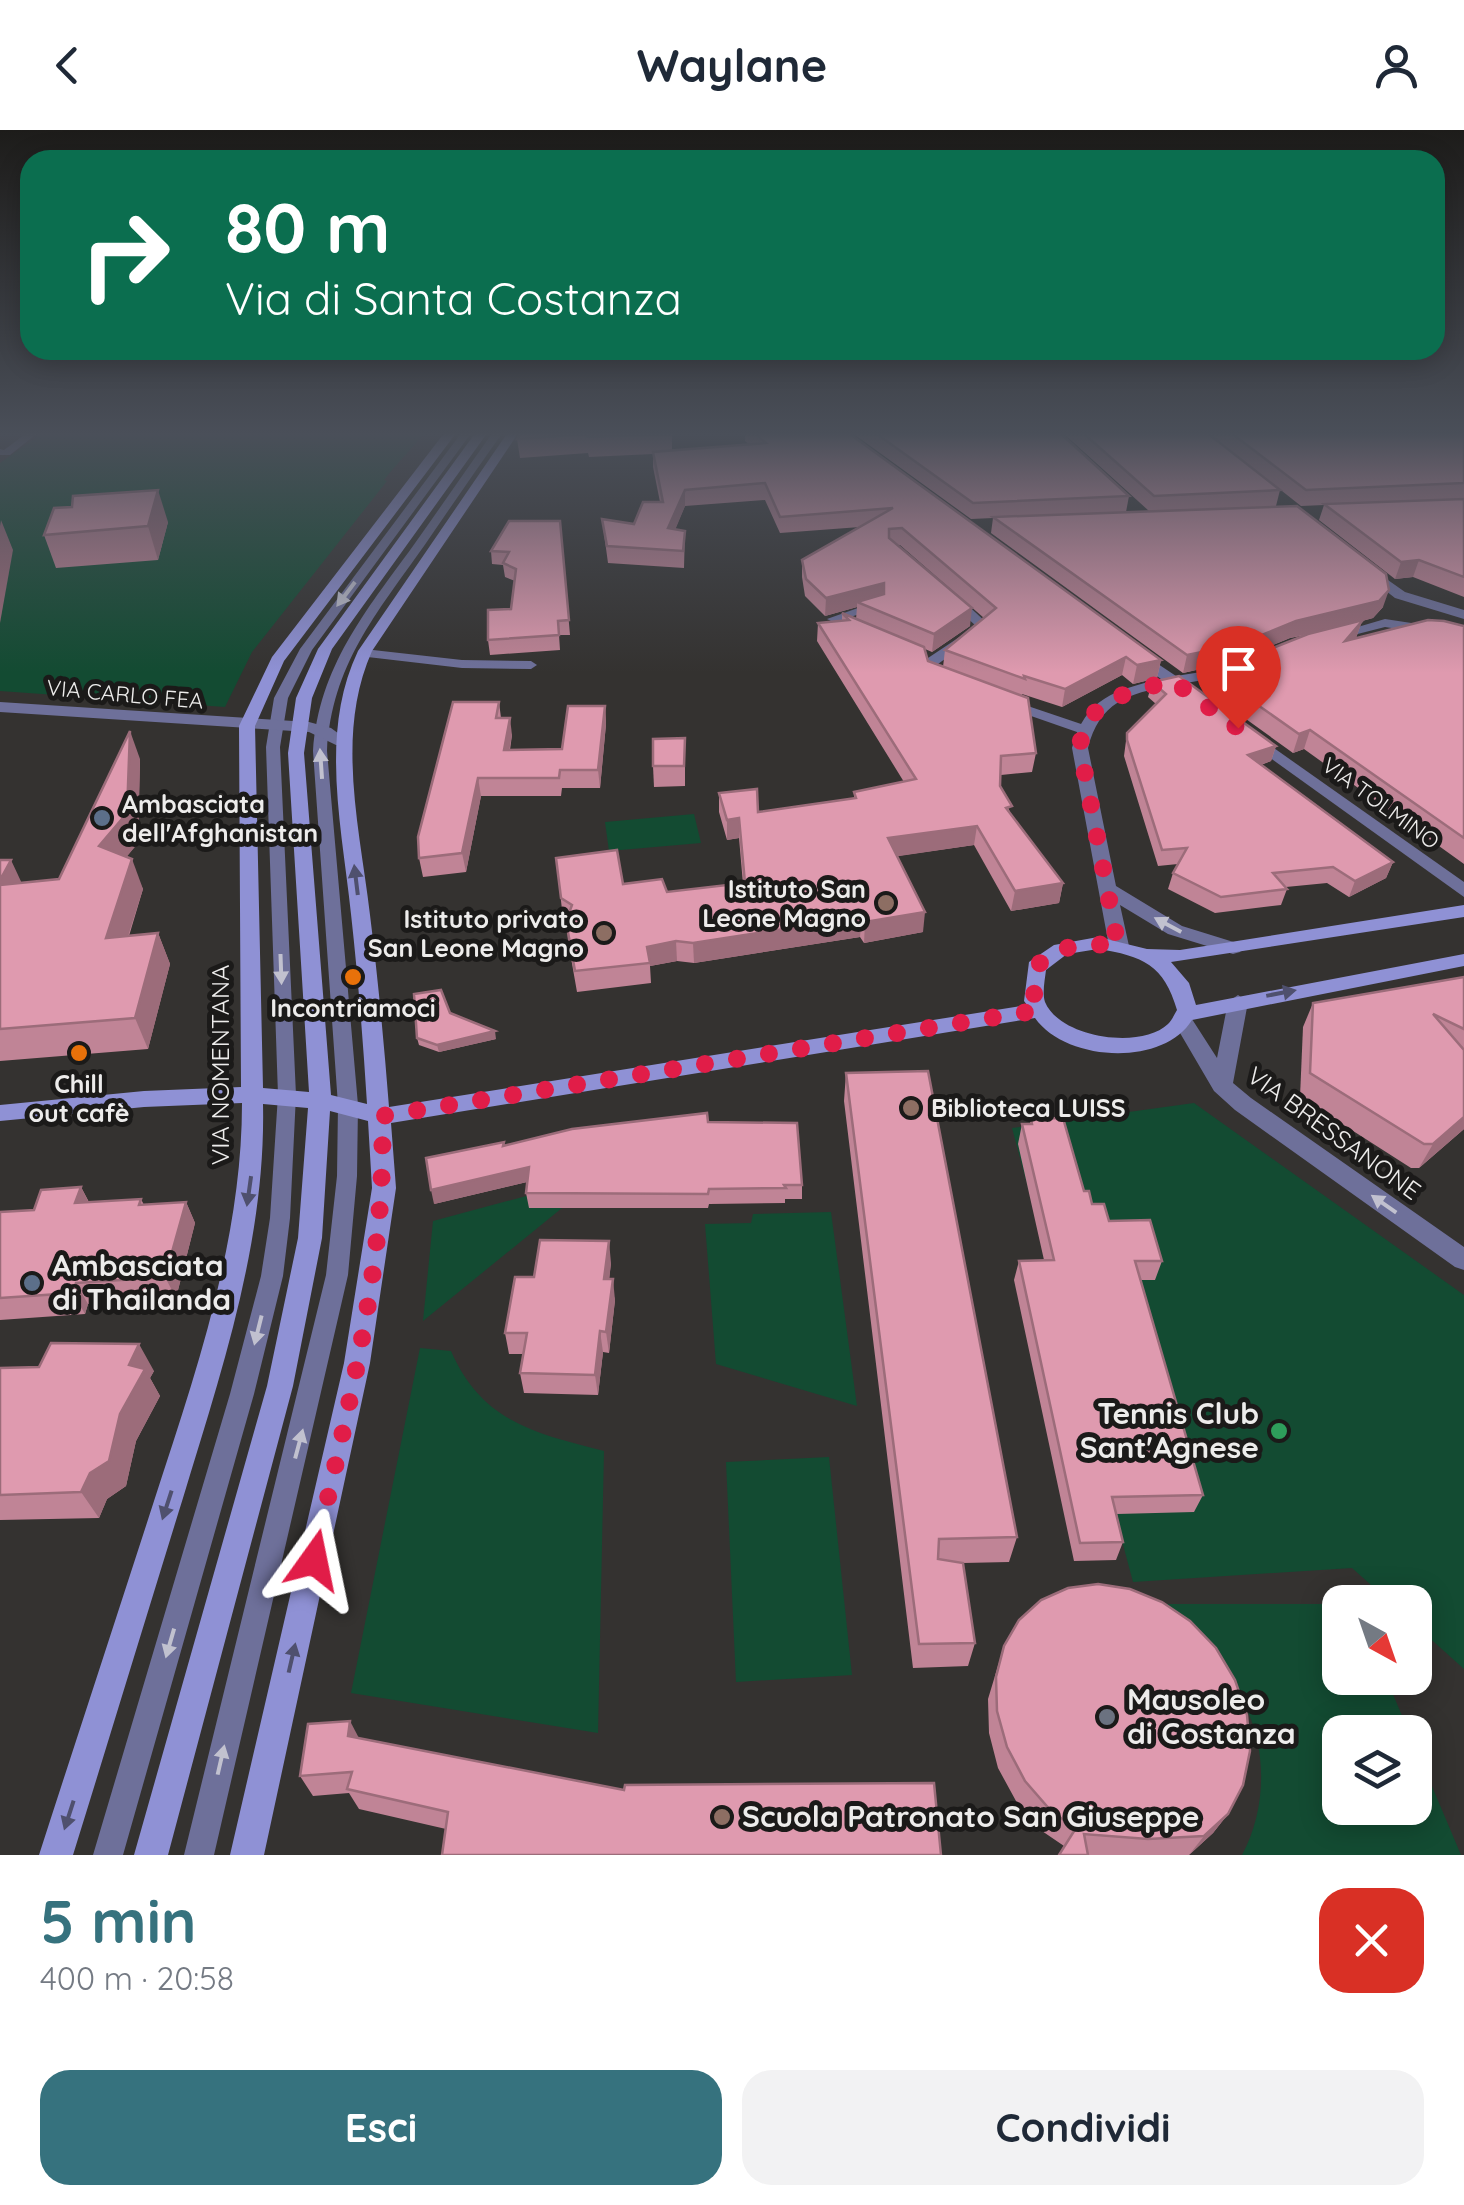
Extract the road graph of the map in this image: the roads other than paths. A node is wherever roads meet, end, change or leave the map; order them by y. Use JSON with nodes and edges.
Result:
{"nodes":[{"id":1,"x":390,"y":512,"type":"edge"},
{"id":2,"x":407,"y":512,"type":"edge"},
{"id":3,"x":424,"y":512,"type":"edge"},
{"id":4,"x":441,"y":512,"type":"edge"},
{"id":5,"x":458,"y":512,"type":"edge"},
{"id":6,"x":1350,"y":555,"type":"edge"},
{"id":7,"x":1400,"y":595,"type":"junction"},
{"id":8,"x":951,"y":597,"type":"edge"},
{"id":9,"x":876,"y":606,"type":"edge"},
{"id":10,"x":1464,"y":614,"type":"edge"},
{"id":11,"x":1385,"y":623,"type":"junction"},
{"id":12,"x":866,"y":633,"type":"edge"},
{"id":13,"x":1464,"y":635,"type":"edge"},
{"id":14,"x":1324,"y":638,"type":"edge"},
{"id":15,"x":1118,"y":640,"type":"edge"},
{"id":16,"x":364,"y":652,"type":"junction"},
{"id":17,"x":917,"y":654,"type":"edge"},
{"id":18,"x":531,"y":665,"type":"dead end"},
{"id":19,"x":1247,"y":667,"type":"edge"},
{"id":20,"x":1173,"y":681,"type":"junction"},
{"id":21,"x":999,"y":700,"type":"edge"},
{"id":22,"x":1206,"y":704,"type":"edge"},
{"id":23,"x":0,"y":707,"type":"edge"},
{"id":24,"x":247,"y":726,"type":"junction"},
{"id":25,"x":275,"y":726,"type":"junction"},
{"id":26,"x":297,"y":726,"type":"junction"},
{"id":27,"x":1238,"y":728,"type":"edge"},
{"id":28,"x":320,"y":729,"type":"junction"},
{"id":29,"x":1082,"y":729,"type":"junction"},
{"id":30,"x":342,"y":742,"type":"junction"},
{"id":31,"x":1108,"y":889,"type":"junction"},
{"id":32,"x":1464,"y":890,"type":"edge"},
{"id":33,"x":1464,"y":910,"type":"edge"},
{"id":34,"x":1118,"y":946,"type":"junction"},
{"id":35,"x":1233,"y":948,"type":"junction"},
{"id":36,"x":1144,"y":954,"type":"junction"},
{"id":37,"x":1464,"y":960,"type":"edge"},
{"id":38,"x":1238,"y":1002,"type":"junction"},
{"id":39,"x":1040,"y":1010,"type":"junction"},
{"id":40,"x":1184,"y":1018,"type":"junction"},
{"id":41,"x":1222,"y":1084,"type":"junction"},
{"id":42,"x":254,"y":1094,"type":"junction"},
{"id":43,"x":287,"y":1095,"type":"junction"},
{"id":44,"x":334,"y":1102,"type":"junction"},
{"id":45,"x":0,"y":1113,"type":"edge"},
{"id":46,"x":382,"y":1116,"type":"junction"},
{"id":47,"x":1464,"y":1260,"type":"edge"},
{"id":48,"x":56,"y":1855,"type":"edge"},
{"id":49,"x":108,"y":1855,"type":"edge"},
{"id":50,"x":151,"y":1855,"type":"edge"},
{"id":51,"x":199,"y":1855,"type":"edge"},
{"id":52,"x":247,"y":1855,"type":"edge"}],
"edges":[{"from":1,"to":24,"type":"street","name":"VIA NOMENTANA"},
{"from":2,"to":25,"type":"lane","one_way":true},
{"from":3,"to":26,"type":"street"},
{"from":4,"to":28,"type":"lane"},
{"from":5,"to":16,"type":"street"},
{"from":6,"to":7,"type":"street"},
{"from":7,"to":10,"type":"street"},
{"from":7,"to":11,"type":"street"},
{"from":8,"to":17,"type":"lane"},
{"from":9,"to":12,"type":"lane"},
{"from":11,"to":13,"type":"street"},
{"from":11,"to":14,"type":"street"},
{"from":15,"to":20,"type":"street"},
{"from":16,"to":18,"type":"lane"},
{"from":16,"to":30,"type":"street"},
{"from":19,"to":20,"type":"street"},
{"from":20,"to":22,"type":"street"},
{"from":20,"to":29,"type":"street"},
{"from":21,"to":29,"type":"lane"},
{"from":23,"to":24,"type":"street","name":"VIA CARLO FEA"},
{"from":24,"to":25,"type":"street","name":"VIA CARLO FEA"},
{"from":24,"to":42,"type":"street","name":"VIA NOMENTANA"},
{"from":25,"to":26,"type":"street","name":"VIA CARLO FEA"},
{"from":25,"to":43,"type":"lane","one_way":true},
{"from":26,"to":28,"type":"street","name":"VIA CARLO FEA"},
{"from":26,"to":44,"type":"street"},
{"from":27,"to":32,"type":"street","name":"VIA TOLMINO"},
{"from":28,"to":30,"type":"street"},
{"from":44,"to":28,"type":"lane","one_way":true},
{"from":29,"to":31,"type":"street"},
{"from":46,"to":30,"type":"street","one_way":true},
{"from":31,"to":34,"type":"street"},
{"from":35,"to":31,"type":"street","one_way":true},
{"from":33,"to":35,"type":"street"},
{"from":34,"to":36,"type":"street"},
{"from":34,"to":39,"type":"street"},
{"from":35,"to":36,"type":"street"},
{"from":36,"to":40,"type":"street"},
{"from":38,"to":37,"type":"street","one_way":true},
{"from":38,"to":40,"type":"street"},
{"from":38,"to":41,"type":"street","name":"VIA BRESSANONE"},
{"from":39,"to":40,"type":"street"},
{"from":39,"to":46,"type":"street"},
{"from":40,"to":41,"type":"street","name":"VIA BRESSANONE"},
{"from":47,"to":41,"type":"street","name":"VIA BRESSANONE","one_way":true},
{"from":42,"to":43,"type":"street"},
{"from":42,"to":45,"type":"street"},
{"from":42,"to":48,"type":"street","name":"VIA NOMENTANA","one_way":true},
{"from":43,"to":44,"type":"street"},
{"from":43,"to":49,"type":"lane","one_way":true},
{"from":44,"to":46,"type":"street"},
{"from":44,"to":50,"type":"street"},
{"from":51,"to":44,"type":"lane","one_way":true},
{"from":52,"to":46,"type":"street","one_way":true}]}
